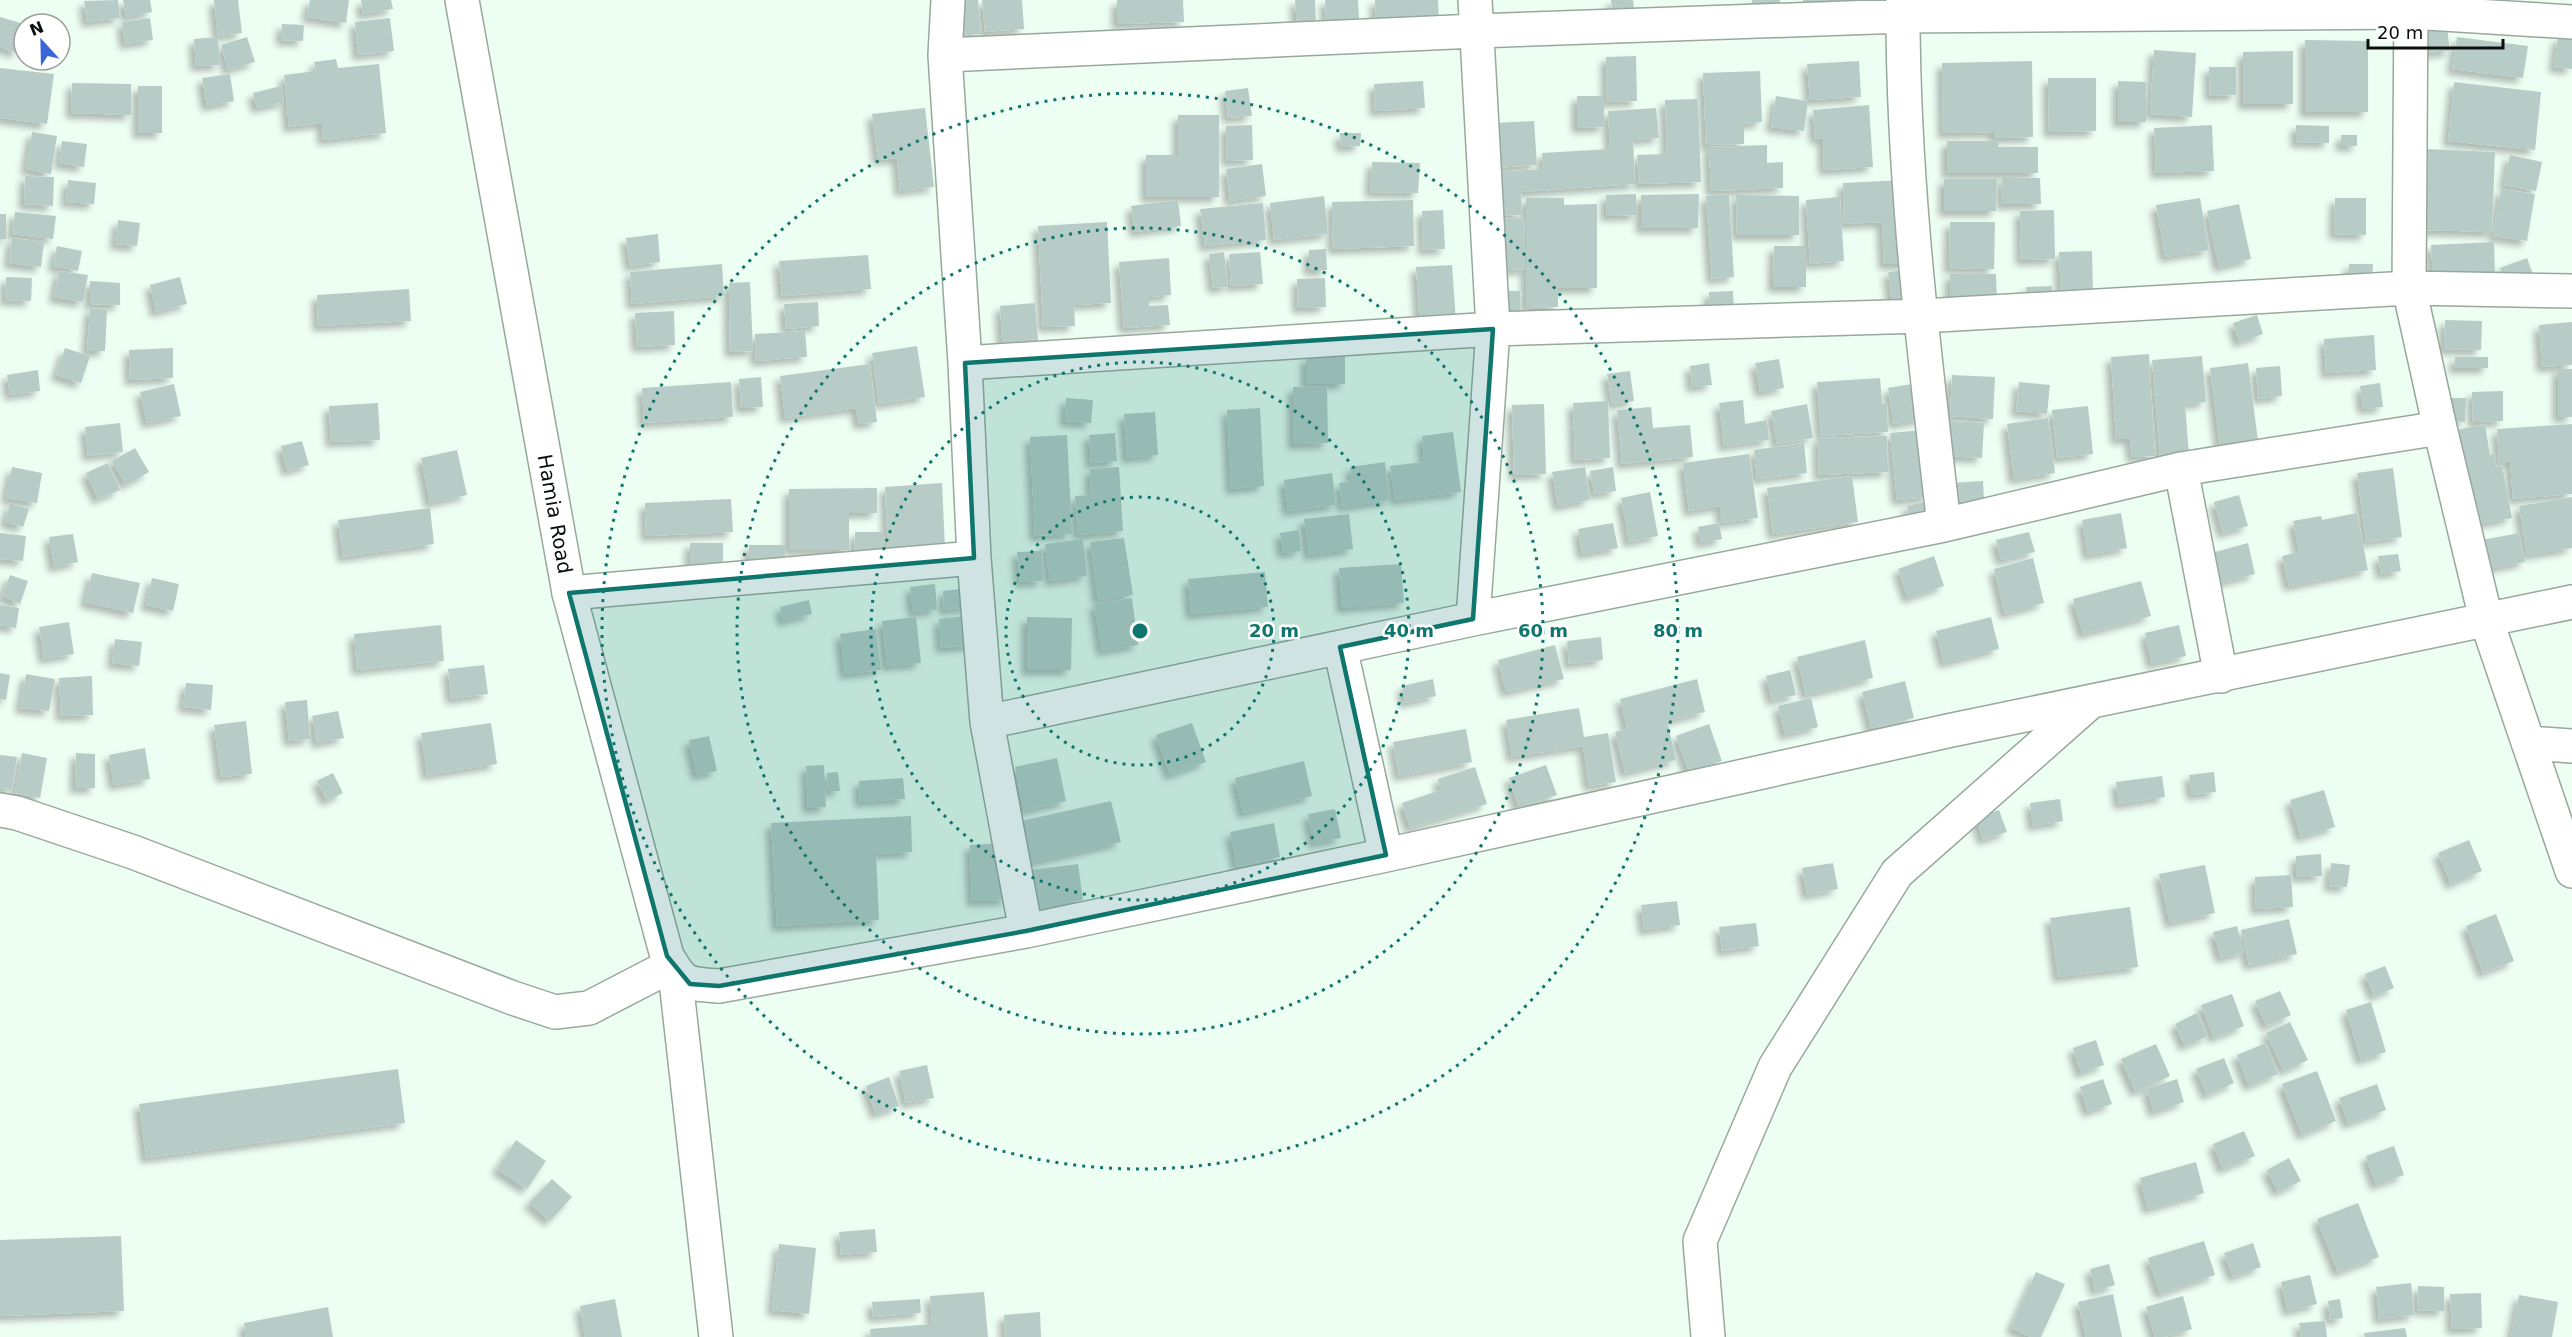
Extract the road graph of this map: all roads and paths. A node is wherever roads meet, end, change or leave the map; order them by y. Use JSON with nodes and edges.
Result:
{"nodes":[{"id":1,"x":462,"y":0,"type":"edge"},
{"id":2,"x":948,"y":0,"type":"edge"},
{"id":3,"x":2411,"y":6,"type":"edge"},
{"id":4,"x":1903,"y":8,"type":"edge"},
{"id":5,"x":1476,"y":16,"type":"edge"},
{"id":6,"x":2572,"y":22,"type":"edge"},
{"id":7,"x":945,"y":55,"type":"junction"},
{"id":8,"x":2409,"y":288,"type":"junction"},
{"id":9,"x":2572,"y":291,"type":"edge"},
{"id":10,"x":1922,"y":316,"type":"junction"},
{"id":11,"x":1493,"y":329,"type":"junction"},
{"id":12,"x":965,"y":363,"type":"junction"},
{"id":13,"x":2440,"y":428,"type":"junction"},
{"id":14,"x":2181,"y":470,"type":"junction"},
{"id":15,"x":1944,"y":525,"type":"junction"},
{"id":16,"x":974,"y":558,"type":"junction"},
{"id":17,"x":569,"y":593,"type":"junction"},
{"id":18,"x":2572,"y":602,"type":"edge"},
{"id":19,"x":1473,"y":619,"type":"junction"},
{"id":20,"x":2486,"y":619,"type":"junction"},
{"id":21,"x":1340,"y":647,"type":"junction"},
{"id":22,"x":2221,"y":676,"type":"junction"},
{"id":23,"x":2089,"y":703,"type":"junction"},
{"id":24,"x":987,"y":722,"type":"junction"},
{"id":25,"x":2529,"y":743,"type":"junction"},
{"id":26,"x":2572,"y":746,"type":"edge"},
{"id":27,"x":0,"y":810,"type":"edge"},
{"id":28,"x":1386,"y":855,"type":"junction"},
{"id":29,"x":2572,"y":871,"type":"edge"},
{"id":30,"x":1026,"y":931,"type":"junction"},
{"id":31,"x":674,"y":968,"type":"junction"},
{"id":32,"x":716,"y":1337,"type":"edge"},
{"id":33,"x":1708,"y":1337,"type":"edge"}],
"edges":[{"from":1,"to":17,"type":"street","name":"Hamia Road"},
{"from":2,"to":7,"type":"street"},
{"from":3,"to":4,"type":"street"},
{"from":3,"to":6,"type":"street"},
{"from":3,"to":8,"type":"street"},
{"from":4,"to":5,"type":"street"},
{"from":4,"to":10,"type":"street"},
{"from":5,"to":7,"type":"street"},
{"from":5,"to":11,"type":"street"},
{"from":7,"to":12,"type":"street"},
{"from":8,"to":9,"type":"street"},
{"from":8,"to":10,"type":"street"},
{"from":8,"to":13,"type":"street"},
{"from":10,"to":11,"type":"street"},
{"from":10,"to":15,"type":"street"},
{"from":11,"to":12,"type":"street"},
{"from":11,"to":19,"type":"street"},
{"from":12,"to":16,"type":"street"},
{"from":13,"to":14,"type":"street"},
{"from":13,"to":20,"type":"street"},
{"from":14,"to":15,"type":"street"},
{"from":14,"to":22,"type":"street"},
{"from":15,"to":19,"type":"street"},
{"from":16,"to":17,"type":"street"},
{"from":16,"to":24,"type":"street"},
{"from":17,"to":31,"type":"street","name":"Hamia Road"},
{"from":18,"to":20,"type":"street"},
{"from":19,"to":21,"type":"street"},
{"from":20,"to":22,"type":"street"},
{"from":20,"to":25,"type":"street"},
{"from":21,"to":24,"type":"street"},
{"from":21,"to":28,"type":"street"},
{"from":22,"to":23,"type":"street"},
{"from":23,"to":28,"type":"street"},
{"from":23,"to":33,"type":"street"},
{"from":24,"to":30,"type":"street"},
{"from":25,"to":26,"type":"street"},
{"from":25,"to":29,"type":"street"},
{"from":27,"to":31,"type":"street"},
{"from":28,"to":30,"type":"street"},
{"from":30,"to":31,"type":"street"},
{"from":31,"to":32,"type":"street","name":"Hamia Road"}]}
